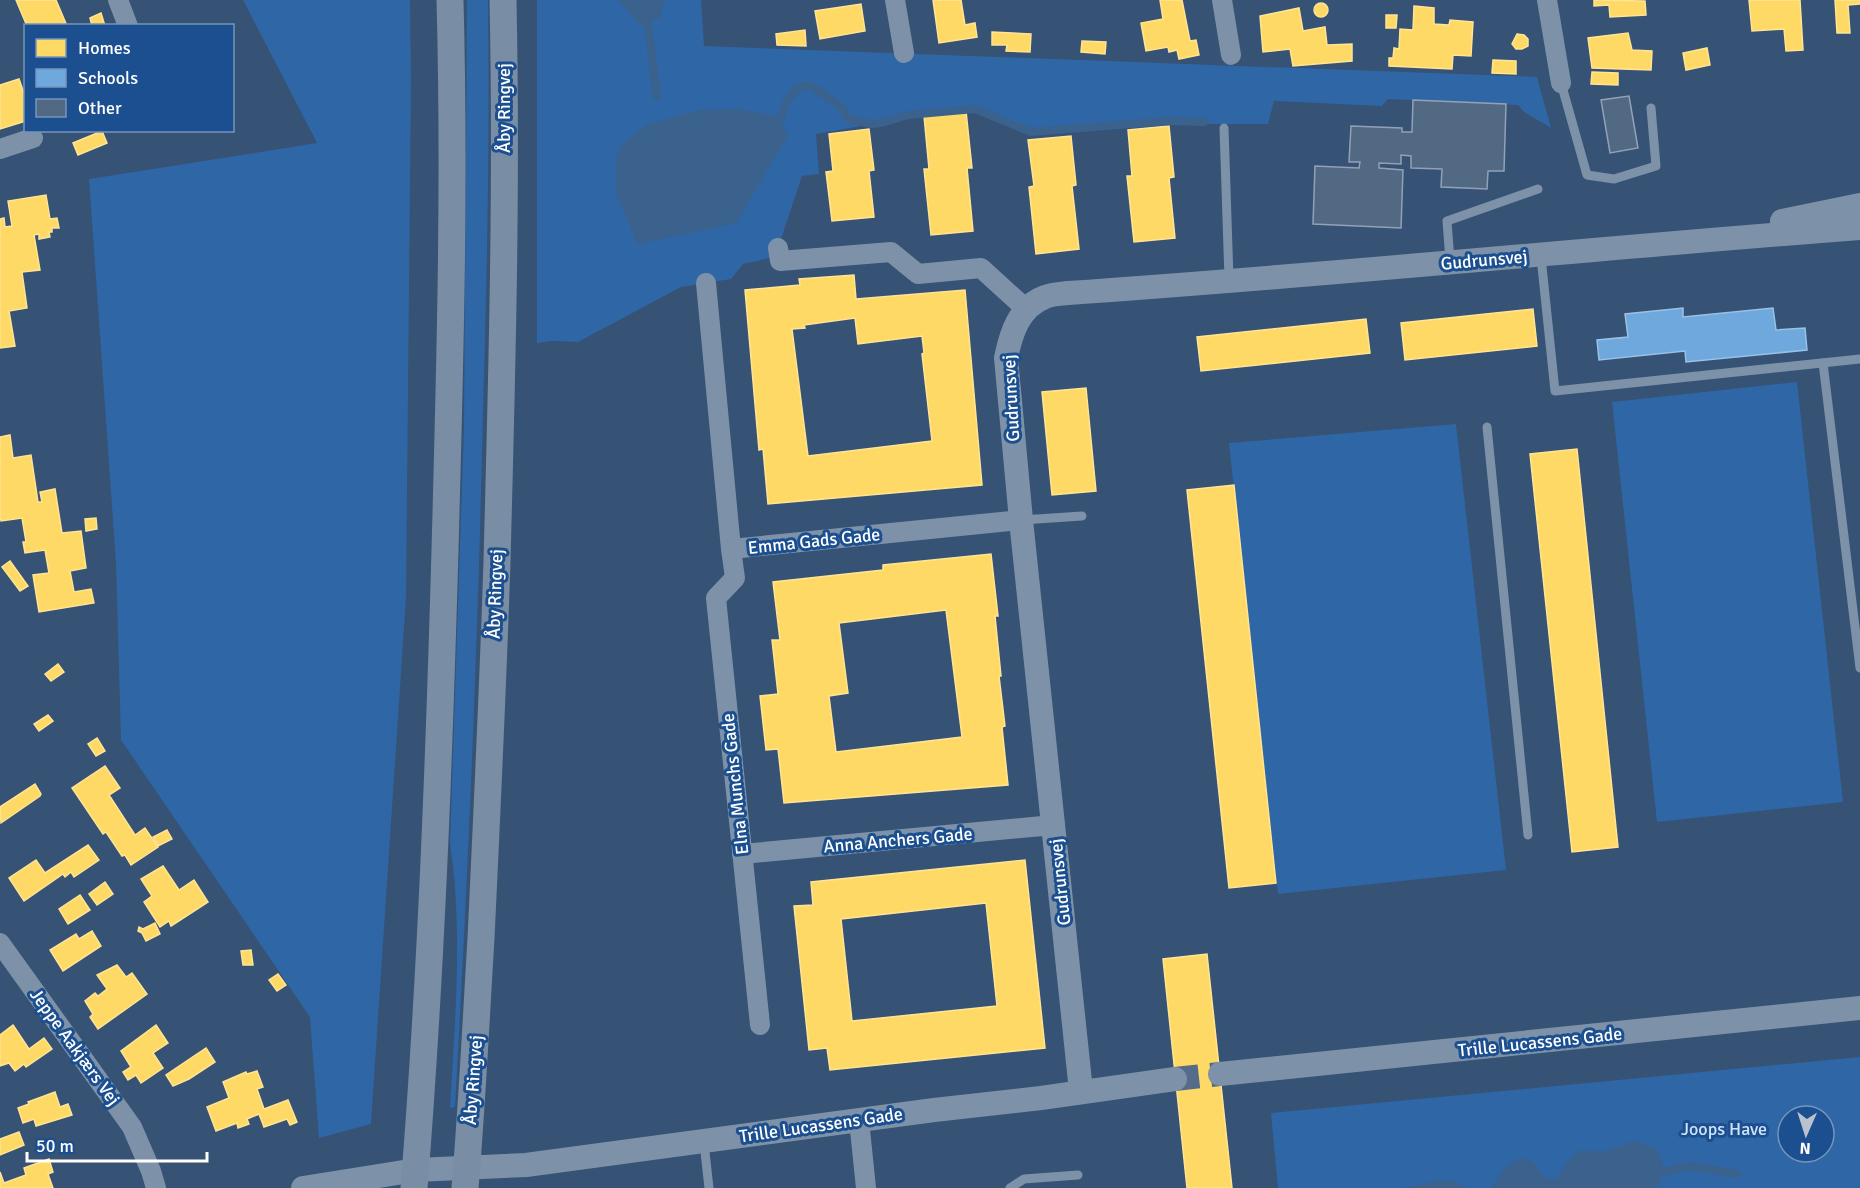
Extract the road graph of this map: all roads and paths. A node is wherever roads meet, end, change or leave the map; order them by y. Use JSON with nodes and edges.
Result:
{"nodes":[{"id":1,"x":118,"y":0,"type":"edge"},
{"id":2,"x":450,"y":0,"type":"edge"},
{"id":3,"x":503,"y":0,"type":"edge"},
{"id":4,"x":895,"y":0,"type":"edge"},
{"id":5,"x":1222,"y":0,"type":"edge"},
{"id":6,"x":1547,"y":0,"type":"edge"},
{"id":7,"x":127,"y":24,"type":"edge"},
{"id":8,"x":904,"y":53,"type":"dead end"},
{"id":9,"x":1231,"y":56,"type":"dead end"},
{"id":10,"x":1561,"y":83,"type":"joint"},
{"id":11,"x":1651,"y":108,"type":"dead end"},
{"id":12,"x":1224,"y":128,"type":"dead end"},
{"id":13,"x":33,"y":138,"type":"dead end"},
{"id":14,"x":0,"y":148,"type":"edge"},
{"id":15,"x":1538,"y":189,"type":"dead end"},
{"id":16,"x":1860,"y":205,"type":"edge"},
{"id":17,"x":1860,"y":228,"type":"edge"},
{"id":18,"x":1694,"y":240,"type":"junction"},
{"id":19,"x":778,"y":248,"type":"dead end"},
{"id":20,"x":1541,"y":256,"type":"junction"},
{"id":21,"x":1450,"y":264,"type":"junction"},
{"id":22,"x":1229,"y":282,"type":"junction"},
{"id":23,"x":706,"y":283,"type":"dead end"},
{"id":24,"x":1026,"y":309,"type":"junction"},
{"id":25,"x":1860,"y":359,"type":"edge"},
{"id":26,"x":1823,"y":363,"type":"junction"},
{"id":27,"x":1487,"y":427,"type":"dead end"},
{"id":28,"x":1082,"y":516,"type":"dead end"},
{"id":29,"x":1021,"y":520,"type":"junction"},
{"id":30,"x":731,"y":549,"type":"junction"},
{"id":31,"x":1860,"y":668,"type":"edge"},
{"id":32,"x":1053,"y":825,"type":"junction"},
{"id":33,"x":1528,"y":835,"type":"dead end"},
{"id":34,"x":742,"y":854,"type":"junction"},
{"id":35,"x":0,"y":943,"type":"edge"},
{"id":36,"x":1860,"y":1008,"type":"edge"},
{"id":37,"x":760,"y":1025,"type":"dead end"},
{"id":38,"x":1220,"y":1074,"type":"tunnel mouth"},
{"id":39,"x":1175,"y":1078,"type":"tunnel mouth"},
{"id":40,"x":1082,"y":1091,"type":"junction"},
{"id":41,"x":859,"y":1120,"type":"junction"},
{"id":42,"x":704,"y":1141,"type":"junction"},
{"id":43,"x":1078,"y":1175,"type":"dead end"},
{"id":44,"x":466,"y":1178,"type":"edge"},
{"id":45,"x":415,"y":1179,"type":"edge"},
{"id":46,"x":156,"y":1188,"type":"edge"},
{"id":47,"x":303,"y":1188,"type":"edge"},
{"id":48,"x":709,"y":1188,"type":"edge"},
{"id":49,"x":866,"y":1188,"type":"edge"},
{"id":50,"x":1010,"y":1188,"type":"edge"}],
"edges":[{"from":1,"to":7,"type":"street"},
{"from":2,"to":45,"type":"main road"},
{"from":3,"to":44,"type":"main road","name":"Åby Ringvej"},
{"from":4,"to":8,"type":"street"},
{"from":5,"to":9,"type":"street"},
{"from":6,"to":10,"type":"street"},
{"from":10,"to":11,"type":"lane"},
{"from":12,"to":22,"type":"lane"},
{"from":13,"to":14,"type":"street"},
{"from":15,"to":21,"type":"lane"},
{"from":16,"to":18,"type":"street","name":"Gudrunsvej"},
{"from":17,"to":18,"type":"street","name":"Gudrunsvej"},
{"from":18,"to":20,"type":"street","name":"Gudrunsvej"},
{"from":19,"to":24,"type":"street"},
{"from":20,"to":21,"type":"street","name":"Gudrunsvej"},
{"from":20,"to":26,"type":"lane"},
{"from":21,"to":22,"type":"street","name":"Gudrunsvej"},
{"from":22,"to":24,"type":"street","name":"Gudrunsvej"},
{"from":23,"to":30,"type":"street","name":"Emma Gads Gade"},
{"from":24,"to":29,"type":"street","name":"Gudrunsvej"},
{"from":25,"to":26,"type":"lane"},
{"from":26,"to":31,"type":"lane"},
{"from":27,"to":33,"type":"lane"},
{"from":28,"to":29,"type":"lane"},
{"from":29,"to":30,"type":"street","name":"Emma Gads Gade"},
{"from":29,"to":32,"type":"street","name":"Gudrunsvej"},
{"from":30,"to":34,"type":"street","name":"Elna Munchs Gade"},
{"from":32,"to":34,"type":"street","name":"Anna Anchers Gade"},
{"from":32,"to":40,"type":"street","name":"Gudrunsvej"},
{"from":34,"to":37,"type":"street","name":"Elna Munchs Gade"},
{"from":35,"to":46,"type":"street","name":"Jeppe Aakjærs Vej"},
{"from":36,"to":38,"type":"street","name":"Trille Lucassens Gade"},
{"from":39,"to":40,"type":"street","name":"Trille Lucassens Gade"},
{"from":40,"to":41,"type":"street","name":"Trille Lucassens Gade"},
{"from":41,"to":42,"type":"street","name":"Trille Lucassens Gade"},
{"from":41,"to":49,"type":"street"},
{"from":42,"to":44,"type":"street","name":"Trille Lucassens Gade"},
{"from":42,"to":48,"type":"lane"},
{"from":43,"to":50,"type":"lane"},
{"from":44,"to":45,"type":"street","name":"Trille Lucassens Gade"},
{"from":45,"to":47,"type":"street","name":"Trille Lucassens Gade"}]}
